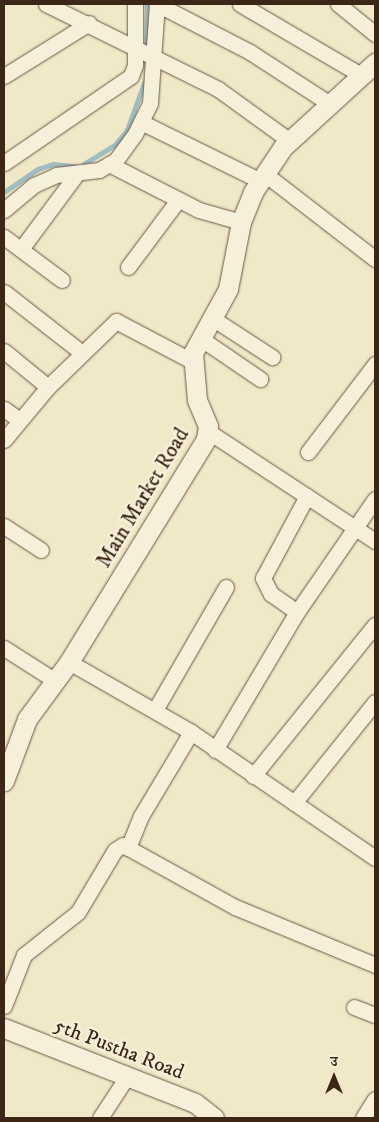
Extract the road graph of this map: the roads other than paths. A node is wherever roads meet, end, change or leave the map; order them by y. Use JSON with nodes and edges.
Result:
{"nodes":[{"id":1,"x":46,"y":4,"type":"edge"},
{"id":2,"x":136,"y":4,"type":"edge"},
{"id":3,"x":157,"y":4,"type":"edge"},
{"id":4,"x":240,"y":4,"type":"edge"},
{"id":5,"x":338,"y":4,"type":"edge"},
{"id":6,"x":88,"y":23,"type":"junction"},
{"id":7,"x":375,"y":34,"type":"edge"},
{"id":8,"x":146,"y":50,"type":"junction"},
{"id":9,"x":375,"y":63,"type":"edge"},
{"id":10,"x":6,"y":72,"type":"edge"},
{"id":11,"x":361,"y":75,"type":"junction"},
{"id":12,"x":330,"y":104,"type":"junction"},
{"id":13,"x":141,"y":122,"type":"junction"},
{"id":14,"x":290,"y":141,"type":"junction"},
{"id":15,"x":4,"y":162,"type":"edge"},
{"id":16,"x":109,"y":164,"type":"junction"},
{"id":17,"x":76,"y":175,"type":"junction"},
{"id":18,"x":263,"y":178,"type":"junction"},
{"id":19,"x":178,"y":200,"type":"junction"},
{"id":20,"x":4,"y":210,"type":"edge"},
{"id":21,"x":241,"y":222,"type":"junction"},
{"id":22,"x":4,"y":237,"type":"edge"},
{"id":23,"x":21,"y":249,"type":"junction"},
{"id":24,"x":375,"y":259,"type":"edge"},
{"id":25,"x":128,"y":267,"type":"dead end"},
{"id":26,"x":62,"y":280,"type":"dead end"},
{"id":27,"x":4,"y":292,"type":"edge"},
{"id":28,"x":212,"y":318,"type":"junction"},
{"id":29,"x":200,"y":338,"type":"junction"},
{"id":30,"x":4,"y":351,"type":"edge"},
{"id":31,"x":82,"y":352,"type":"junction"},
{"id":32,"x":272,"y":358,"type":"dead end"},
{"id":33,"x":192,"y":361,"type":"junction"},
{"id":34,"x":375,"y":364,"type":"edge"},
{"id":35,"x":260,"y":379,"type":"dead end"},
{"id":36,"x":48,"y":387,"type":"junction"},
{"id":37,"x":4,"y":409,"type":"edge"},
{"id":38,"x":20,"y":420,"type":"junction"},
{"id":39,"x":209,"y":432,"type":"junction"},
{"id":40,"x":4,"y":440,"type":"edge"},
{"id":41,"x":308,"y":452,"type":"dead end"},
{"id":42,"x":307,"y":496,"type":"junction"},
{"id":43,"x":375,"y":499,"type":"edge"},
{"id":44,"x":355,"y":525,"type":"junction"},
{"id":45,"x":4,"y":526,"type":"edge"},
{"id":46,"x":375,"y":541,"type":"edge"},
{"id":47,"x":41,"y":550,"type":"dead end"},
{"id":48,"x":226,"y":587,"type":"dead end"},
{"id":49,"x":297,"y":612,"type":"junction"},
{"id":50,"x":375,"y":625,"type":"edge"},
{"id":51,"x":4,"y":648,"type":"edge"},
{"id":52,"x":69,"y":662,"type":"junction"},
{"id":53,"x":54,"y":680,"type":"junction"},
{"id":54,"x":375,"y":702,"type":"edge"},
{"id":55,"x":155,"y":710,"type":"junction"},
{"id":56,"x":191,"y":732,"type":"junction"},
{"id":57,"x":215,"y":750,"type":"junction"},
{"id":58,"x":253,"y":776,"type":"junction"},
{"id":59,"x":4,"y":781,"type":"edge"},
{"id":60,"x":294,"y":803,"type":"junction"},
{"id":61,"x":128,"y":848,"type":"junction"},
{"id":62,"x":375,"y":858,"type":"edge"},
{"id":63,"x":375,"y":965,"type":"edge"},
{"id":64,"x":9,"y":970,"type":"edge"},
{"id":65,"x":4,"y":1006,"type":"edge"},
{"id":66,"x":354,"y":1007,"type":"dead end"},
{"id":67,"x":375,"y":1015,"type":"edge"},
{"id":68,"x":4,"y":1028,"type":"edge"},
{"id":69,"x":128,"y":1075,"type":"junction"},
{"id":70,"x":375,"y":1099,"type":"edge"},
{"id":71,"x":100,"y":1118,"type":"edge"},
{"id":72,"x":214,"y":1118,"type":"edge"},
{"id":73,"x":363,"y":1118,"type":"edge"}],
"edges":[{"from":1,"to":6,"type":"street"},
{"from":2,"to":8,"type":"street"},
{"from":3,"to":8,"type":"street"},
{"from":3,"to":12,"type":"street"},
{"from":4,"to":11,"type":"street"},
{"from":5,"to":7,"type":"street"},
{"from":6,"to":8,"type":"street"},
{"from":6,"to":10,"type":"street"},
{"from":8,"to":13,"type":"street"},
{"from":8,"to":14,"type":"street"},
{"from":8,"to":15,"type":"street"},
{"from":9,"to":11,"type":"street","name":"Main Market Road"},
{"from":11,"to":12,"type":"street","name":"Main Market Road"},
{"from":12,"to":14,"type":"street","name":"Main Market Road"},
{"from":13,"to":16,"type":"street"},
{"from":13,"to":18,"type":"street"},
{"from":14,"to":18,"type":"street","name":"Main Market Road"},
{"from":16,"to":17,"type":"street"},
{"from":16,"to":19,"type":"street"},
{"from":17,"to":20,"type":"street"},
{"from":17,"to":23,"type":"street"},
{"from":18,"to":21,"type":"street","name":"Main Market Road"},
{"from":18,"to":24,"type":"street"},
{"from":19,"to":21,"type":"street"},
{"from":19,"to":25,"type":"street"},
{"from":21,"to":28,"type":"street","name":"Main Market Road"},
{"from":22,"to":23,"type":"street"},
{"from":23,"to":26,"type":"street"},
{"from":27,"to":31,"type":"street"},
{"from":28,"to":29,"type":"street","name":"Main Market Road"},
{"from":28,"to":32,"type":"street"},
{"from":29,"to":33,"type":"street","name":"Main Market Road"},
{"from":29,"to":35,"type":"street"},
{"from":30,"to":36,"type":"street"},
{"from":31,"to":33,"type":"street"},
{"from":31,"to":36,"type":"street"},
{"from":33,"to":39,"type":"street","name":"Main Market Road"},
{"from":34,"to":41,"type":"street"},
{"from":36,"to":38,"type":"street"},
{"from":37,"to":38,"type":"street"},
{"from":38,"to":40,"type":"street"},
{"from":39,"to":42,"type":"street"},
{"from":39,"to":52,"type":"street","name":"Main Market Road"},
{"from":42,"to":44,"type":"street"},
{"from":42,"to":49,"type":"street"},
{"from":43,"to":44,"type":"street"},
{"from":44,"to":46,"type":"street"},
{"from":44,"to":49,"type":"street"},
{"from":45,"to":47,"type":"street"},
{"from":48,"to":55,"type":"street"},
{"from":49,"to":57,"type":"street"},
{"from":50,"to":58,"type":"street"},
{"from":51,"to":53,"type":"street"},
{"from":52,"to":53,"type":"street","name":"Main Market Road"},
{"from":52,"to":55,"type":"street"},
{"from":53,"to":59,"type":"street","name":"Main Market Road"},
{"from":54,"to":60,"type":"street"},
{"from":55,"to":56,"type":"street"},
{"from":56,"to":57,"type":"street"},
{"from":56,"to":61,"type":"street"},
{"from":57,"to":58,"type":"street"},
{"from":58,"to":60,"type":"street"},
{"from":60,"to":62,"type":"street"},
{"from":61,"to":63,"type":"street"},
{"from":61,"to":64,"type":"street"},
{"from":64,"to":65,"type":"street"},
{"from":66,"to":67,"type":"street"},
{"from":68,"to":69,"type":"street","name":"5th Pustha Road"},
{"from":69,"to":71,"type":"street"},
{"from":69,"to":72,"type":"street","name":"5th Pustha Road"},
{"from":70,"to":73,"type":"street"}]}
